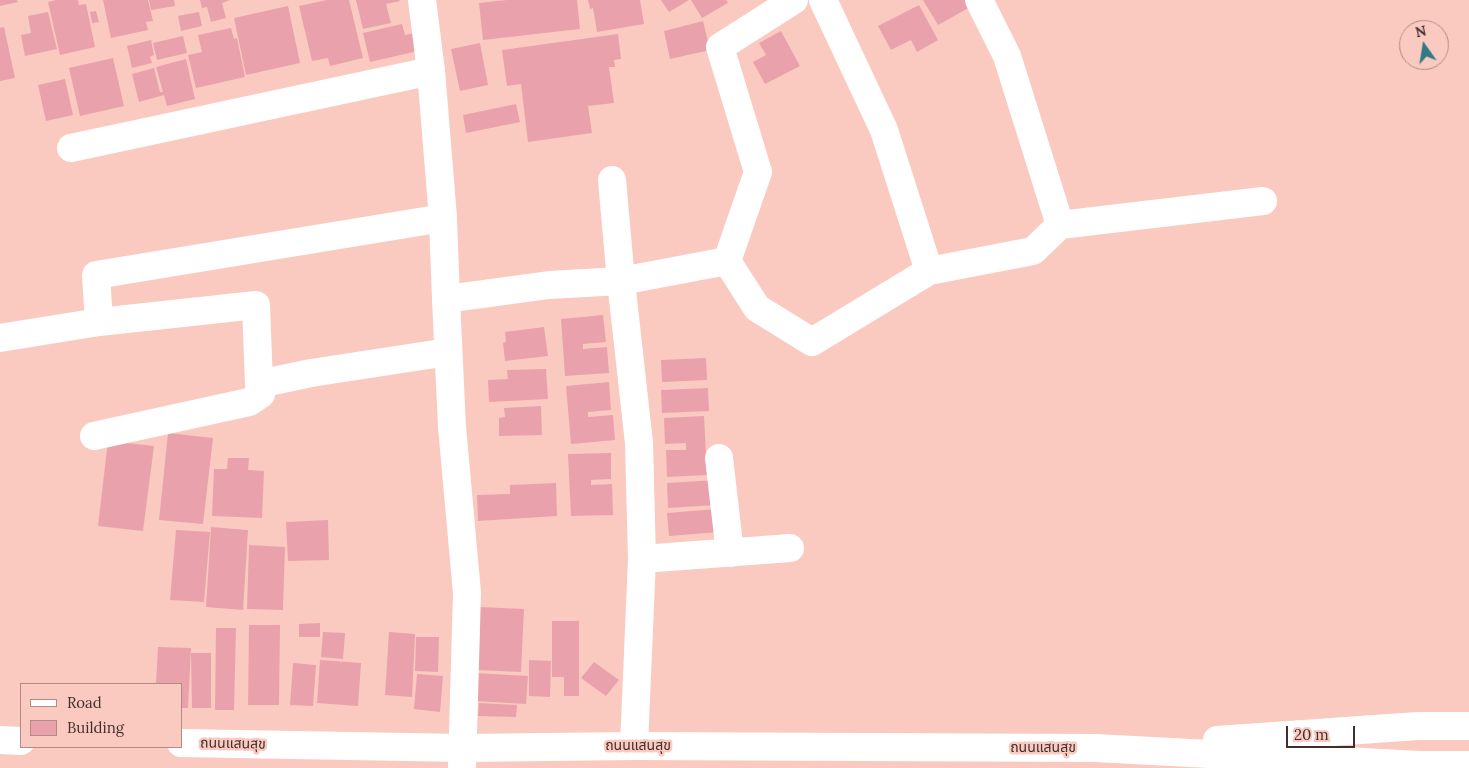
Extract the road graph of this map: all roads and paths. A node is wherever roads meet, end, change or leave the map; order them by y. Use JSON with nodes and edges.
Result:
{"nodes":[{"id":1,"x":422,"y":0,"type":"edge"},
{"id":2,"x":794,"y":0,"type":"edge"},
{"id":3,"x":823,"y":0,"type":"edge"},
{"id":4,"x":979,"y":0,"type":"edge"},
{"id":5,"x":431,"y":71,"type":"junction"},
{"id":6,"x":71,"y":148,"type":"dead end"},
{"id":7,"x":612,"y":180,"type":"dead end"},
{"id":8,"x":1263,"y":201,"type":"dead end"},
{"id":9,"x":443,"y":218,"type":"junction"},
{"id":10,"x":1060,"y":225,"type":"junction"},
{"id":11,"x":727,"y":261,"type":"junction"},
{"id":12,"x":929,"y":271,"type":"junction"},
{"id":13,"x":621,"y":281,"type":"junction"},
{"id":14,"x":446,"y":299,"type":"junction"},
{"id":15,"x":99,"y":322,"type":"junction"},
{"id":16,"x":0,"y":338,"type":"edge"},
{"id":17,"x":448,"y":352,"type":"junction"},
{"id":18,"x":259,"y":384,"type":"junction"},
{"id":19,"x":94,"y":436,"type":"dead end"},
{"id":20,"x":719,"y":458,"type":"dead end"},
{"id":21,"x":790,"y":548,"type":"dead end"},
{"id":22,"x":730,"y":553,"type":"junction"},
{"id":23,"x":642,"y":559,"type":"junction"},
{"id":24,"x":1469,"y":726,"type":"edge"},
{"id":25,"x":0,"y":740,"type":"edge"},
{"id":26,"x":20,"y":741,"type":"edge"},
{"id":27,"x":182,"y":743,"type":"edge"},
{"id":28,"x":634,"y":746,"type":"junction"},
{"id":29,"x":1096,"y":748,"type":"junction"},
{"id":30,"x":462,"y":758,"type":"edge"},
{"id":31,"x":1469,"y":765,"type":"edge"},
{"id":32,"x":1420,"y":766,"type":"edge"}],
"edges":[{"from":1,"to":5,"type":"street"},
{"from":2,"to":11,"type":"street"},
{"from":3,"to":12,"type":"street"},
{"from":4,"to":10,"type":"street"},
{"from":5,"to":6,"type":"street"},
{"from":5,"to":9,"type":"street"},
{"from":7,"to":13,"type":"street"},
{"from":8,"to":10,"type":"street"},
{"from":9,"to":14,"type":"street"},
{"from":9,"to":15,"type":"street"},
{"from":10,"to":12,"type":"street"},
{"from":11,"to":12,"type":"street"},
{"from":11,"to":13,"type":"street"},
{"from":13,"to":14,"type":"street"},
{"from":13,"to":23,"type":"street"},
{"from":14,"to":17,"type":"street"},
{"from":15,"to":16,"type":"street"},
{"from":15,"to":18,"type":"street"},
{"from":17,"to":18,"type":"street"},
{"from":17,"to":30,"type":"street"},
{"from":18,"to":19,"type":"street"},
{"from":20,"to":22,"type":"street"},
{"from":21,"to":22,"type":"street"},
{"from":22,"to":23,"type":"street"},
{"from":23,"to":28,"type":"street"},
{"from":24,"to":29,"type":"street","name":"ถนนแสนสุข"},
{"from":25,"to":26,"type":"street"},
{"from":27,"to":30,"type":"street","name":"ถนนแสนสุข"},
{"from":28,"to":29,"type":"street","name":"ถนนแสนสุข"},
{"from":28,"to":30,"type":"street","name":"ถนนแสนสุข"},
{"from":29,"to":32,"type":"street","name":"ถนนแสนสุข"},
{"from":31,"to":32,"type":"street","name":"ถนนแสนสุข"}]}
